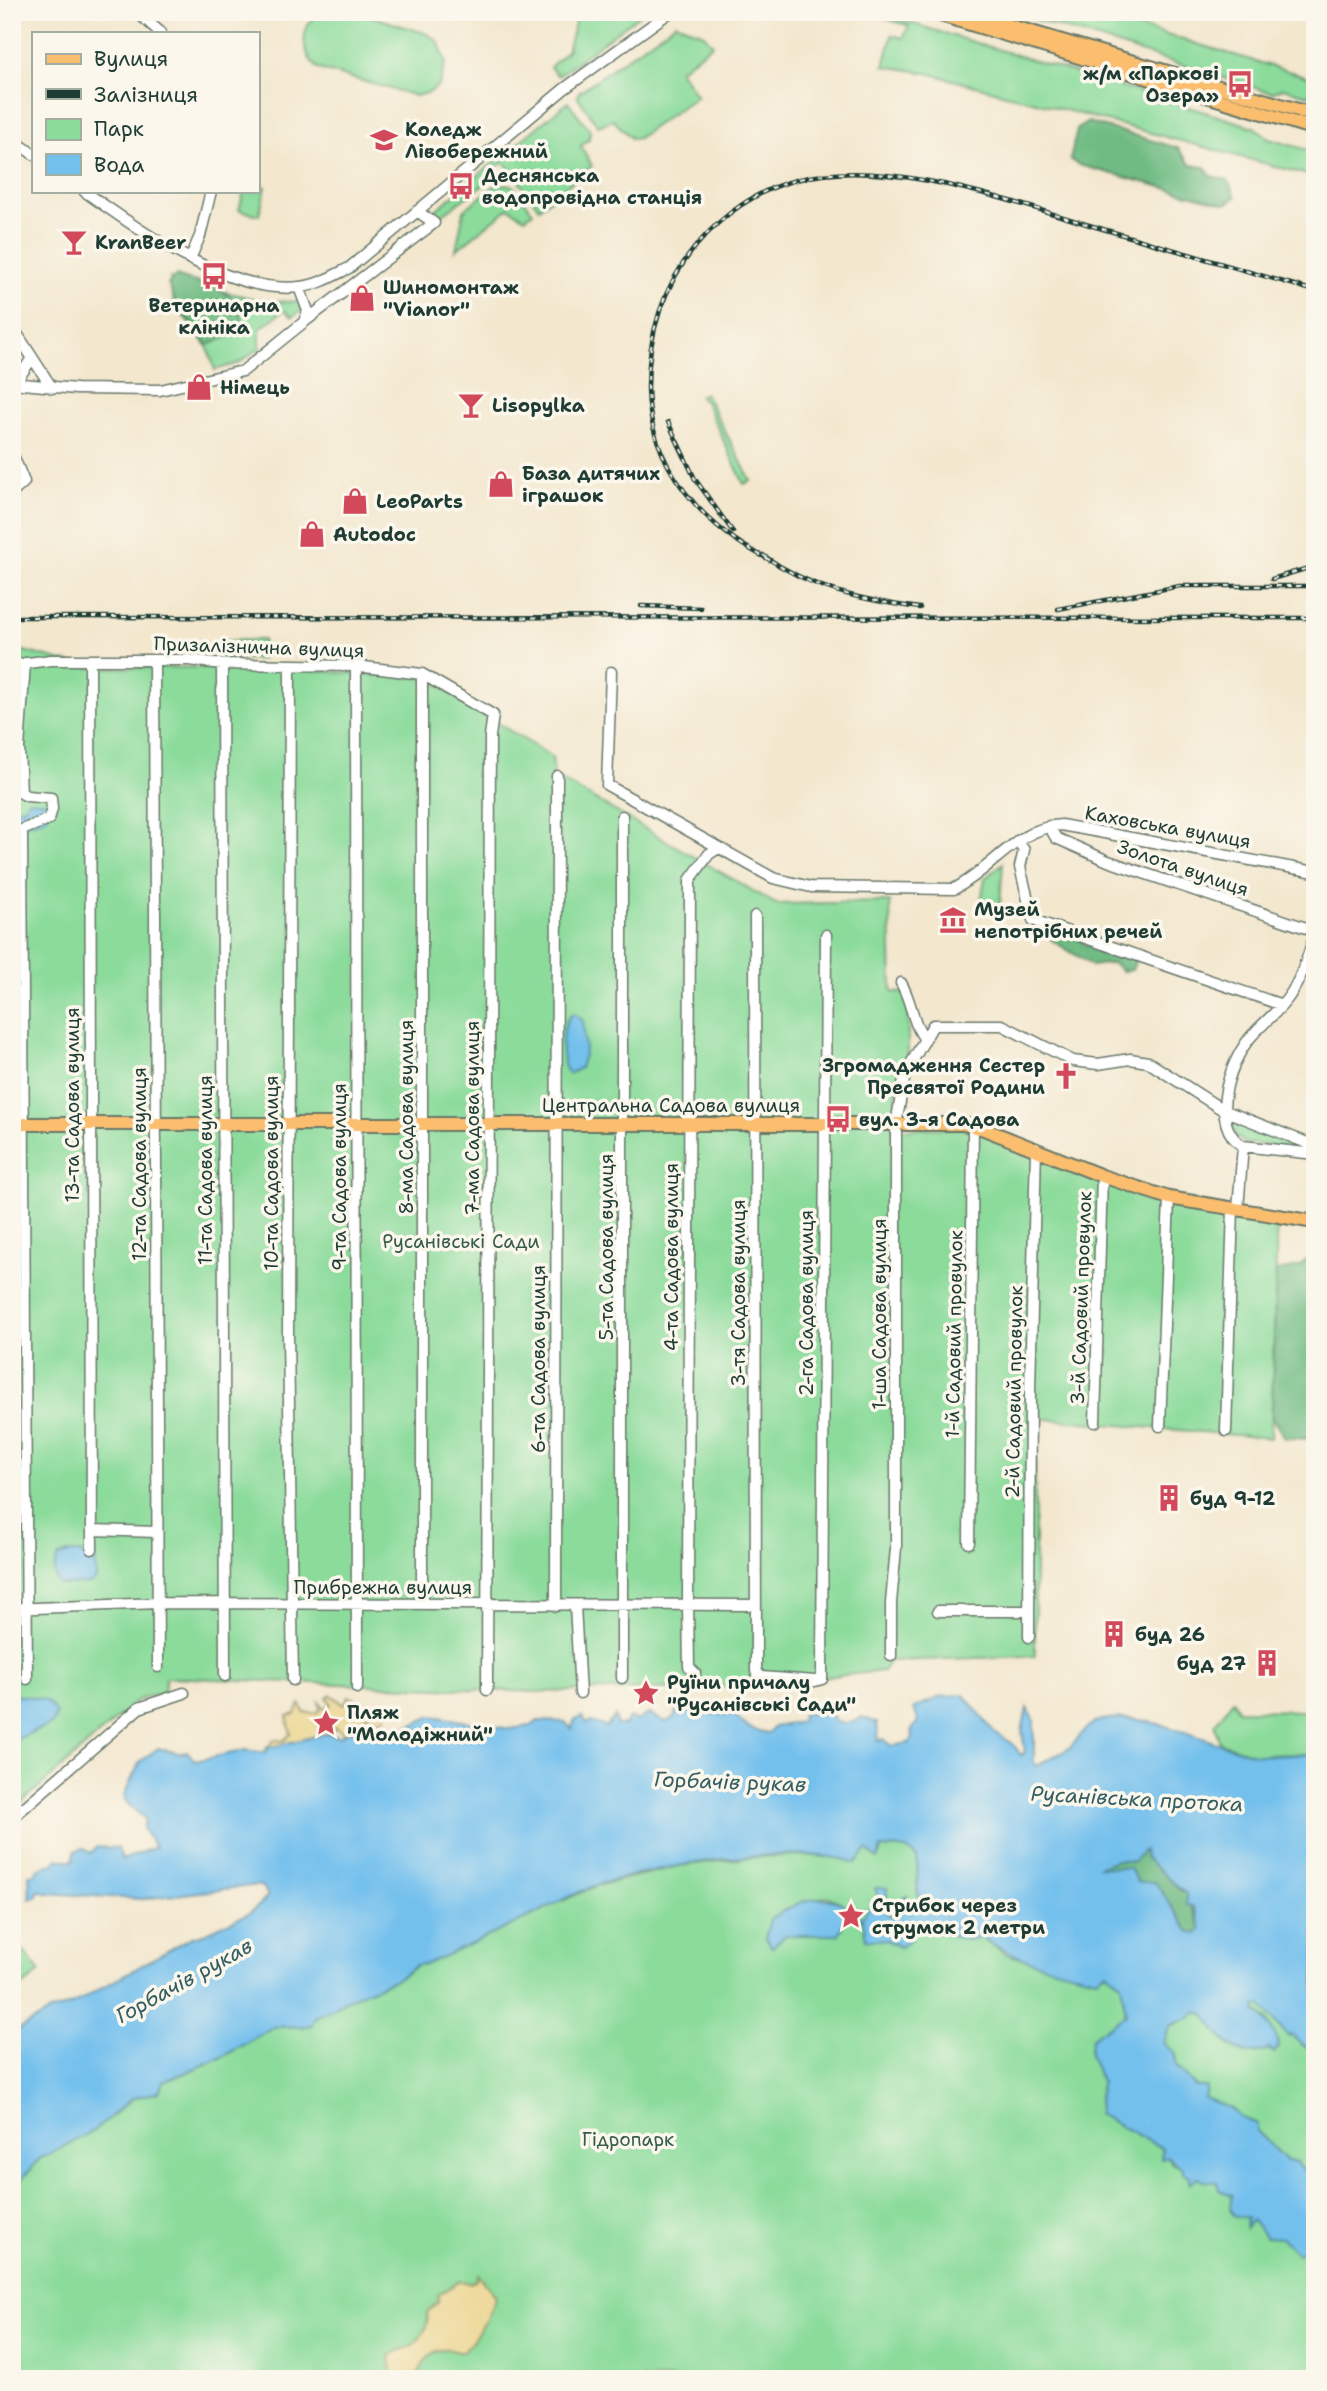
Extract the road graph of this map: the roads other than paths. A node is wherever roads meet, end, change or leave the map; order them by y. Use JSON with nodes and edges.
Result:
{"nodes":[{"id":1,"x":137,"y":12,"type":"edge"},
{"id":2,"x":661,"y":12,"type":"edge"},
{"id":3,"x":670,"y":12,"type":"edge"},
{"id":4,"x":931,"y":12,"type":"edge"},
{"id":5,"x":970,"y":14,"type":"edge"},
{"id":6,"x":644,"y":29,"type":"junction"},
{"id":7,"x":160,"y":32,"type":"edge"},
{"id":8,"x":1315,"y":116,"type":"edge"},
{"id":9,"x":1315,"y":129,"type":"edge"},
{"id":10,"x":12,"y":139,"type":"edge"},
{"id":11,"x":32,"y":153,"type":"edge"},
{"id":12,"x":85,"y":192,"type":"edge"},
{"id":13,"x":211,"y":192,"type":"edge"},
{"id":14,"x":417,"y":211,"type":"junction"},
{"id":15,"x":190,"y":259,"type":"junction"},
{"id":16,"x":299,"y":287,"type":"junction"},
{"id":17,"x":304,"y":322,"type":"junction"},
{"id":18,"x":12,"y":326,"type":"edge"},
{"id":19,"x":32,"y":358,"type":"junction"},
{"id":20,"x":14,"y":383,"type":"edge"},
{"id":21,"x":52,"y":388,"type":"junction"},
{"id":22,"x":12,"y":453,"type":"edge"},
{"id":23,"x":12,"y":493,"type":"edge"},
{"id":24,"x":90,"y":661,"type":"junction"},
{"id":25,"x":154,"y":662,"type":"junction"},
{"id":26,"x":25,"y":663,"type":"junction"},
{"id":27,"x":222,"y":664,"type":"junction"},
{"id":28,"x":12,"y":665,"type":"edge"},
{"id":29,"x":290,"y":666,"type":"junction"},
{"id":30,"x":356,"y":666,"type":"junction"},
{"id":31,"x":611,"y":672,"type":"dead end"},
{"id":32,"x":422,"y":674,"type":"junction"},
{"id":33,"x":493,"y":715,"type":"joint"},
{"id":34,"x":557,"y":776,"type":"dead end"},
{"id":35,"x":622,"y":816,"type":"dead end"},
{"id":36,"x":1049,"y":826,"type":"junction"},
{"id":37,"x":1017,"y":841,"type":"junction"},
{"id":38,"x":717,"y":849,"type":"junction"},
{"id":39,"x":1315,"y":872,"type":"edge"},
{"id":40,"x":755,"y":916,"type":"dead end"},
{"id":41,"x":1315,"y":933,"type":"edge"},
{"id":42,"x":826,"y":934,"type":"dead end"},
{"id":43,"x":901,"y":983,"type":"dead end"},
{"id":44,"x":1282,"y":1005,"type":"junction"},
{"id":45,"x":925,"y":1039,"type":"junction"},
{"id":46,"x":1223,"y":1110,"type":"junction"},
{"id":47,"x":89,"y":1123,"type":"junction"},
{"id":48,"x":156,"y":1123,"type":"junction"},
{"id":49,"x":490,"y":1123,"type":"junction"},
{"id":50,"x":555,"y":1123,"type":"junction"},
{"id":51,"x":623,"y":1123,"type":"junction"},
{"id":52,"x":688,"y":1123,"type":"junction"},
{"id":53,"x":17,"y":1124,"type":"edge"},
{"id":54,"x":222,"y":1124,"type":"junction"},
{"id":55,"x":755,"y":1124,"type":"junction"},
{"id":56,"x":289,"y":1125,"type":"junction"},
{"id":57,"x":823,"y":1125,"type":"junction"},
{"id":58,"x":896,"y":1125,"type":"junction"},
{"id":59,"x":973,"y":1125,"type":"junction"},
{"id":60,"x":356,"y":1126,"type":"junction"},
{"id":61,"x":424,"y":1126,"type":"junction"},
{"id":62,"x":1243,"y":1146,"type":"junction"},
{"id":63,"x":1315,"y":1146,"type":"edge"},
{"id":64,"x":1036,"y":1148,"type":"junction"},
{"id":65,"x":1315,"y":1154,"type":"edge"},
{"id":66,"x":1102,"y":1176,"type":"junction"},
{"id":67,"x":1169,"y":1198,"type":"junction"},
{"id":68,"x":1236,"y":1209,"type":"junction"},
{"id":69,"x":1315,"y":1222,"type":"edge"},
{"id":70,"x":1095,"y":1422,"type":"dead end"},
{"id":71,"x":1160,"y":1426,"type":"dead end"},
{"id":72,"x":1226,"y":1431,"type":"dead end"},
{"id":73,"x":92,"y":1530,"type":"junction"},
{"id":74,"x":157,"y":1532,"type":"junction"},
{"id":75,"x":969,"y":1544,"type":"dead end"},
{"id":76,"x":92,"y":1549,"type":"dead end"},
{"id":77,"x":422,"y":1602,"type":"junction"},
{"id":78,"x":158,"y":1603,"type":"junction"},
{"id":79,"x":224,"y":1603,"type":"junction"},
{"id":80,"x":290,"y":1604,"type":"junction"},
{"id":81,"x":356,"y":1604,"type":"junction"},
{"id":82,"x":489,"y":1605,"type":"junction"},
{"id":83,"x":556,"y":1605,"type":"junction"},
{"id":84,"x":754,"y":1605,"type":"junction"},
{"id":85,"x":575,"y":1606,"type":"junction"},
{"id":86,"x":622,"y":1606,"type":"junction"},
{"id":87,"x":688,"y":1606,"type":"junction"},
{"id":88,"x":26,"y":1608,"type":"junction"},
{"id":89,"x":12,"y":1609,"type":"edge"},
{"id":90,"x":938,"y":1611,"type":"dead end"},
{"id":91,"x":1028,"y":1611,"type":"junction"},
{"id":92,"x":1029,"y":1637,"type":"dead end"},
{"id":93,"x":891,"y":1657,"type":"dead end"},
{"id":94,"x":158,"y":1667,"type":"dead end"},
{"id":95,"x":756,"y":1671,"type":"joint"},
{"id":96,"x":695,"y":1673,"type":"dead end"},
{"id":97,"x":225,"y":1676,"type":"dead end"},
{"id":98,"x":622,"y":1678,"type":"dead end"},
{"id":99,"x":27,"y":1679,"type":"dead end"},
{"id":100,"x":293,"y":1679,"type":"dead end"},
{"id":101,"x":357,"y":1688,"type":"dead end"},
{"id":102,"x":487,"y":1690,"type":"dead end"},
{"id":103,"x":184,"y":1693,"type":"dead end"},
{"id":104,"x":580,"y":1693,"type":"dead end"},
{"id":105,"x":12,"y":1818,"type":"edge"}],
"edges":[{"from":1,"to":7,"type":"street"},
{"from":2,"to":6,"type":"street"},
{"from":3,"to":6,"type":"street"},
{"from":4,"to":9,"type":"main road"},
{"from":5,"to":8,"type":"main road"},
{"from":6,"to":14,"type":"street"},
{"from":10,"to":11,"type":"street"},
{"from":12,"to":15,"type":"street"},
{"from":13,"to":15,"type":"street"},
{"from":14,"to":16,"type":"street"},
{"from":14,"to":17,"type":"street"},
{"from":15,"to":16,"type":"street"},
{"from":16,"to":17,"type":"street"},
{"from":17,"to":21,"type":"street"},
{"from":18,"to":19,"type":"street"},
{"from":19,"to":20,"type":"street"},
{"from":19,"to":21,"type":"street"},
{"from":20,"to":21,"type":"street"},
{"from":22,"to":23,"type":"street"},
{"from":24,"to":25,"type":"street","name":"Призалізнична вулиця"},
{"from":24,"to":26,"type":"street","name":"Призалізнична вулиця"},
{"from":24,"to":47,"type":"street","name":"13-та Садова вулиця"},
{"from":25,"to":27,"type":"street","name":"Призалізнична вулиця"},
{"from":25,"to":48,"type":"street","name":"12-та Садова вулиця"},
{"from":26,"to":28,"type":"street","name":"Призалізнична вулиця"},
{"from":26,"to":53,"type":"street"},
{"from":27,"to":29,"type":"street","name":"Призалізнична вулиця"},
{"from":27,"to":54,"type":"street","name":"11-та Садова вулиця"},
{"from":29,"to":30,"type":"street","name":"Призалізнична вулиця"},
{"from":29,"to":56,"type":"street","name":"10-та Садова вулиця"},
{"from":30,"to":32,"type":"street","name":"Призалізнична вулиця"},
{"from":30,"to":60,"type":"street","name":"9-та Садова вулиця"},
{"from":31,"to":38,"type":"street","name":"Каховська вулиця"},
{"from":32,"to":33,"type":"street","name":"Призалізнична вулиця"},
{"from":32,"to":61,"type":"street","name":"8-ма Садова вулиця"},
{"from":33,"to":49,"type":"street","name":"7-ма Садова вулиця"},
{"from":34,"to":50,"type":"street","name":"6-та Садова вулиця"},
{"from":35,"to":51,"type":"street","name":"5-та Садова вулиця"},
{"from":36,"to":37,"type":"street","name":"Каховська вулиця"},
{"from":36,"to":39,"type":"street","name":"Каховська вулиця"},
{"from":36,"to":41,"type":"street","name":"Золота вулиця"},
{"from":37,"to":38,"type":"street","name":"Каховська вулиця"},
{"from":37,"to":44,"type":"street"},
{"from":38,"to":52,"type":"street","name":"4-та Садова вулиця"},
{"from":40,"to":55,"type":"street","name":"3-тя Садова вулиця"},
{"from":41,"to":44,"type":"street"},
{"from":42,"to":57,"type":"street","name":"2-га Садова вулиця"},
{"from":43,"to":45,"type":"street"},
{"from":44,"to":46,"type":"street"},
{"from":45,"to":46,"type":"street"},
{"from":45,"to":58,"type":"street","name":"1-ша Садова вулиця"},
{"from":46,"to":62,"type":"street"},
{"from":46,"to":63,"type":"street"},
{"from":47,"to":48,"type":"main road","name":"Центральна Садова вулиця"},
{"from":47,"to":53,"type":"main road","name":"Центральна Садова вулиця"},
{"from":47,"to":73,"type":"street","name":"13-та Садова вулиця"},
{"from":48,"to":54,"type":"main road","name":"Центральна Садова вулиця"},
{"from":48,"to":74,"type":"street","name":"12-та Садова вулиця"},
{"from":49,"to":50,"type":"main road","name":"Центральна Садова вулиця"},
{"from":49,"to":61,"type":"main road","name":"Центральна Садова вулиця"},
{"from":49,"to":82,"type":"street","name":"7-ма Садова вулиця"},
{"from":50,"to":51,"type":"main road","name":"Центральна Садова вулиця"},
{"from":50,"to":83,"type":"street","name":"6-та Садова вулиця"},
{"from":51,"to":52,"type":"main road","name":"Центральна Садова вулиця"},
{"from":51,"to":86,"type":"street","name":"5-та Садова вулиця"},
{"from":52,"to":55,"type":"main road","name":"Центральна Садова вулиця"},
{"from":52,"to":87,"type":"street","name":"4-та Садова вулиця"},
{"from":53,"to":88,"type":"street"},
{"from":54,"to":56,"type":"main road","name":"Центральна Садова вулиця"},
{"from":54,"to":79,"type":"street","name":"11-та Садова вулиця"},
{"from":55,"to":57,"type":"main road","name":"Центральна Садова вулиця"},
{"from":55,"to":84,"type":"street","name":"3-тя Садова вулиця"},
{"from":56,"to":60,"type":"main road","name":"Центральна Садова вулиця"},
{"from":56,"to":80,"type":"street","name":"10-та Садова вулиця"},
{"from":57,"to":58,"type":"main road","name":"Центральна Садова вулиця"},
{"from":57,"to":95,"type":"street","name":"2-га Садова вулиця"},
{"from":58,"to":59,"type":"main road","name":"Центральна Садова вулиця"},
{"from":58,"to":93,"type":"street","name":"1-ша Садова вулиця"},
{"from":59,"to":64,"type":"main road","name":"Центральна Садова вулиця"},
{"from":59,"to":75,"type":"street","name":"1-й Садовий провулок"},
{"from":60,"to":61,"type":"main road","name":"Центральна Садова вулиця"},
{"from":60,"to":81,"type":"street","name":"9-та Садова вулиця"},
{"from":61,"to":77,"type":"street","name":"8-ма Садова вулиця"},
{"from":62,"to":65,"type":"street"},
{"from":62,"to":68,"type":"street"},
{"from":64,"to":66,"type":"main road","name":"Центральна Садова вулиця"},
{"from":64,"to":91,"type":"street","name":"2-й Садовий провулок"},
{"from":66,"to":67,"type":"main road","name":"Центральна Садова вулиця"},
{"from":66,"to":70,"type":"street","name":"3-й Садовий провулок"},
{"from":67,"to":68,"type":"main road","name":"Центральна Садова вулиця"},
{"from":67,"to":71,"type":"street"},
{"from":68,"to":69,"type":"main road","name":"Центральна Садова вулиця"},
{"from":68,"to":72,"type":"street"},
{"from":73,"to":74,"type":"street"},
{"from":73,"to":76,"type":"street","name":"13-та Садова вулиця"},
{"from":74,"to":78,"type":"street","name":"12-та Садова вулиця"},
{"from":77,"to":81,"type":"street","name":"Прибрежна вулиця"},
{"from":77,"to":82,"type":"street","name":"Прибрежна вулиця"},
{"from":78,"to":79,"type":"street","name":"Прибрежна вулиця"},
{"from":78,"to":88,"type":"street","name":"Прибрежна вулиця"},
{"from":78,"to":94,"type":"street","name":"12-та Садова вулиця"},
{"from":79,"to":80,"type":"street","name":"Прибрежна вулиця"},
{"from":79,"to":97,"type":"street","name":"11-та Садова вулиця"},
{"from":80,"to":81,"type":"street","name":"Прибрежна вулиця"},
{"from":80,"to":100,"type":"street","name":"10-та Садова вулиця"},
{"from":81,"to":101,"type":"street","name":"9-та Садова вулиця"},
{"from":82,"to":83,"type":"street","name":"Прибрежна вулиця"},
{"from":82,"to":102,"type":"street","name":"7-ма Садова вулиця"},
{"from":83,"to":85,"type":"street","name":"Прибрежна вулиця"},
{"from":84,"to":87,"type":"street","name":"Прибрежна вулиця"},
{"from":84,"to":95,"type":"street","name":"3-тя Садова вулиця"},
{"from":85,"to":86,"type":"street","name":"Прибрежна вулиця"},
{"from":85,"to":104,"type":"street"},
{"from":86,"to":87,"type":"street","name":"Прибрежна вулиця"},
{"from":86,"to":98,"type":"street","name":"5-та Садова вулиця"},
{"from":87,"to":96,"type":"street","name":"4-та Садова вулиця"},
{"from":88,"to":89,"type":"street","name":"Прибрежна вулиця"},
{"from":88,"to":99,"type":"street"},
{"from":90,"to":91,"type":"street"},
{"from":91,"to":92,"type":"street","name":"2-й Садовий провулок"},
{"from":103,"to":105,"type":"street"}]}
